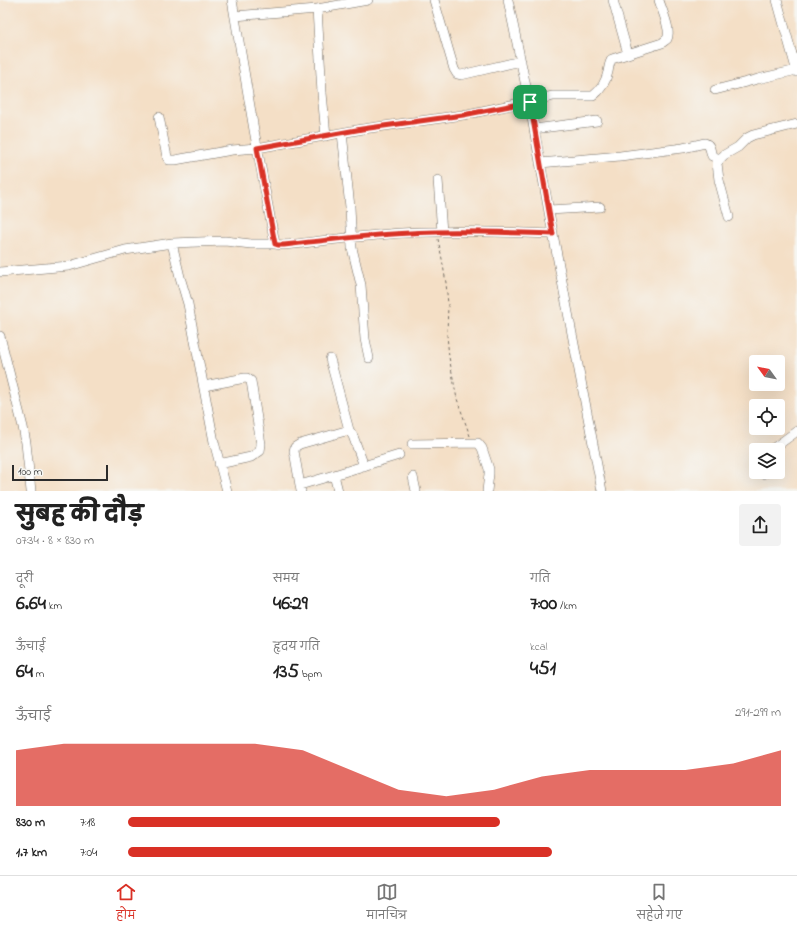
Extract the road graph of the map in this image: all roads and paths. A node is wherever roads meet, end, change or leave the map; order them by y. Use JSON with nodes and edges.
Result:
{"nodes":[{"id":1,"x":232,"y":0,"type":"edge"},
{"id":2,"x":368,"y":0,"type":"edge"},
{"id":3,"x":434,"y":0,"type":"edge"},
{"id":4,"x":508,"y":0,"type":"edge"},
{"id":5,"x":613,"y":0,"type":"edge"},
{"id":6,"x":658,"y":0,"type":"edge"},
{"id":7,"x":777,"y":0,"type":"edge"},
{"id":8,"x":317,"y":9,"type":"junction"},
{"id":9,"x":235,"y":16,"type":"junction"},
{"id":10,"x":628,"y":54,"type":"junction"},
{"id":11,"x":521,"y":61,"type":"junction"},
{"id":12,"x":797,"y":71,"type":"edge"},
{"id":13,"x":715,"y":90,"type":"dead end"},
{"id":14,"x":530,"y":102,"type":"junction"},
{"id":15,"x":159,"y":117,"type":"dead end"},
{"id":16,"x":597,"y":121,"type":"dead end"},
{"id":17,"x":797,"y":124,"type":"edge"},
{"id":18,"x":534,"y":129,"type":"junction"},
{"id":19,"x":342,"y":133,"type":"junction"},
{"id":20,"x":326,"y":136,"type":"junction"},
{"id":21,"x":257,"y":148,"type":"junction"},
{"id":22,"x":720,"y":158,"type":"junction"},
{"id":23,"x":540,"y":163,"type":"junction"},
{"id":24,"x":438,"y":180,"type":"dead end"},
{"id":25,"x":600,"y":207,"type":"dead end"},
{"id":26,"x":549,"y":210,"type":"junction"},
{"id":27,"x":729,"y":217,"type":"dead end"},
{"id":28,"x":439,"y":232,"type":"junction"},
{"id":29,"x":553,"y":234,"type":"junction"},
{"id":30,"x":351,"y":238,"type":"junction"},
{"id":31,"x":172,"y":243,"type":"junction"},
{"id":32,"x":275,"y":244,"type":"junction"},
{"id":33,"x":0,"y":272,"type":"edge"},
{"id":34,"x":0,"y":336,"type":"edge"},
{"id":35,"x":369,"y":358,"type":"dead end"},
{"id":36,"x":330,"y":359,"type":"dead end"},
{"id":37,"x":204,"y":386,"type":"junction"},
{"id":38,"x":349,"y":430,"type":"junction"},
{"id":39,"x":797,"y":431,"type":"edge"},
{"id":40,"x":472,"y":442,"type":"junction"},
{"id":41,"x":781,"y":443,"type":"edge"},
{"id":42,"x":412,"y":444,"type":"dead end"},
{"id":43,"x":399,"y":455,"type":"dead end"},
{"id":44,"x":219,"y":464,"type":"junction"},
{"id":45,"x":364,"y":466,"type":"junction"},
{"id":46,"x":334,"y":475,"type":"junction"},
{"id":47,"x":412,"y":477,"type":"dead end"},
{"id":48,"x":301,"y":488,"type":"edge"},
{"id":49,"x":31,"y":491,"type":"edge"},
{"id":50,"x":226,"y":491,"type":"edge"},
{"id":51,"x":338,"y":491,"type":"edge"},
{"id":52,"x":416,"y":491,"type":"edge"},
{"id":53,"x":487,"y":491,"type":"edge"},
{"id":54,"x":602,"y":491,"type":"edge"}],
"edges":[{"from":1,"to":9,"type":"street"},
{"from":2,"to":8,"type":"street"},
{"from":3,"to":11,"type":"street"},
{"from":4,"to":11,"type":"street"},
{"from":5,"to":10,"type":"street"},
{"from":6,"to":10,"type":"street"},
{"from":7,"to":12,"type":"street"},
{"from":8,"to":9,"type":"street"},
{"from":8,"to":20,"type":"street"},
{"from":9,"to":21,"type":"street"},
{"from":10,"to":14,"type":"street"},
{"from":11,"to":14,"type":"street"},
{"from":12,"to":13,"type":"street"},
{"from":14,"to":18,"type":"street"},
{"from":14,"to":19,"type":"street"},
{"from":15,"to":21,"type":"street"},
{"from":16,"to":18,"type":"street"},
{"from":17,"to":22,"type":"street"},
{"from":18,"to":23,"type":"street"},
{"from":19,"to":20,"type":"street"},
{"from":19,"to":30,"type":"street"},
{"from":20,"to":21,"type":"street"},
{"from":21,"to":32,"type":"street"},
{"from":22,"to":23,"type":"street"},
{"from":22,"to":27,"type":"street"},
{"from":23,"to":26,"type":"street"},
{"from":24,"to":28,"type":"street"},
{"from":25,"to":26,"type":"street"},
{"from":26,"to":29,"type":"street"},
{"from":28,"to":29,"type":"street"},
{"from":28,"to":30,"type":"street"},
{"from":28,"to":40,"type":"path"},
{"from":29,"to":54,"type":"street"},
{"from":30,"to":32,"type":"street"},
{"from":30,"to":35,"type":"street"},
{"from":31,"to":32,"type":"street"},
{"from":31,"to":33,"type":"street"},
{"from":31,"to":37,"type":"street"},
{"from":34,"to":49,"type":"street"},
{"from":36,"to":38,"type":"street"},
{"from":37,"to":44,"type":"street"},
{"from":37,"to":44,"type":"street"},
{"from":38,"to":45,"type":"street"},
{"from":38,"to":48,"type":"street"},
{"from":39,"to":41,"type":"street"},
{"from":40,"to":42,"type":"street"},
{"from":40,"to":53,"type":"street"},
{"from":43,"to":45,"type":"street"},
{"from":44,"to":50,"type":"street"},
{"from":45,"to":46,"type":"street"},
{"from":46,"to":48,"type":"street"},
{"from":46,"to":51,"type":"street"},
{"from":47,"to":52,"type":"street"}]}
